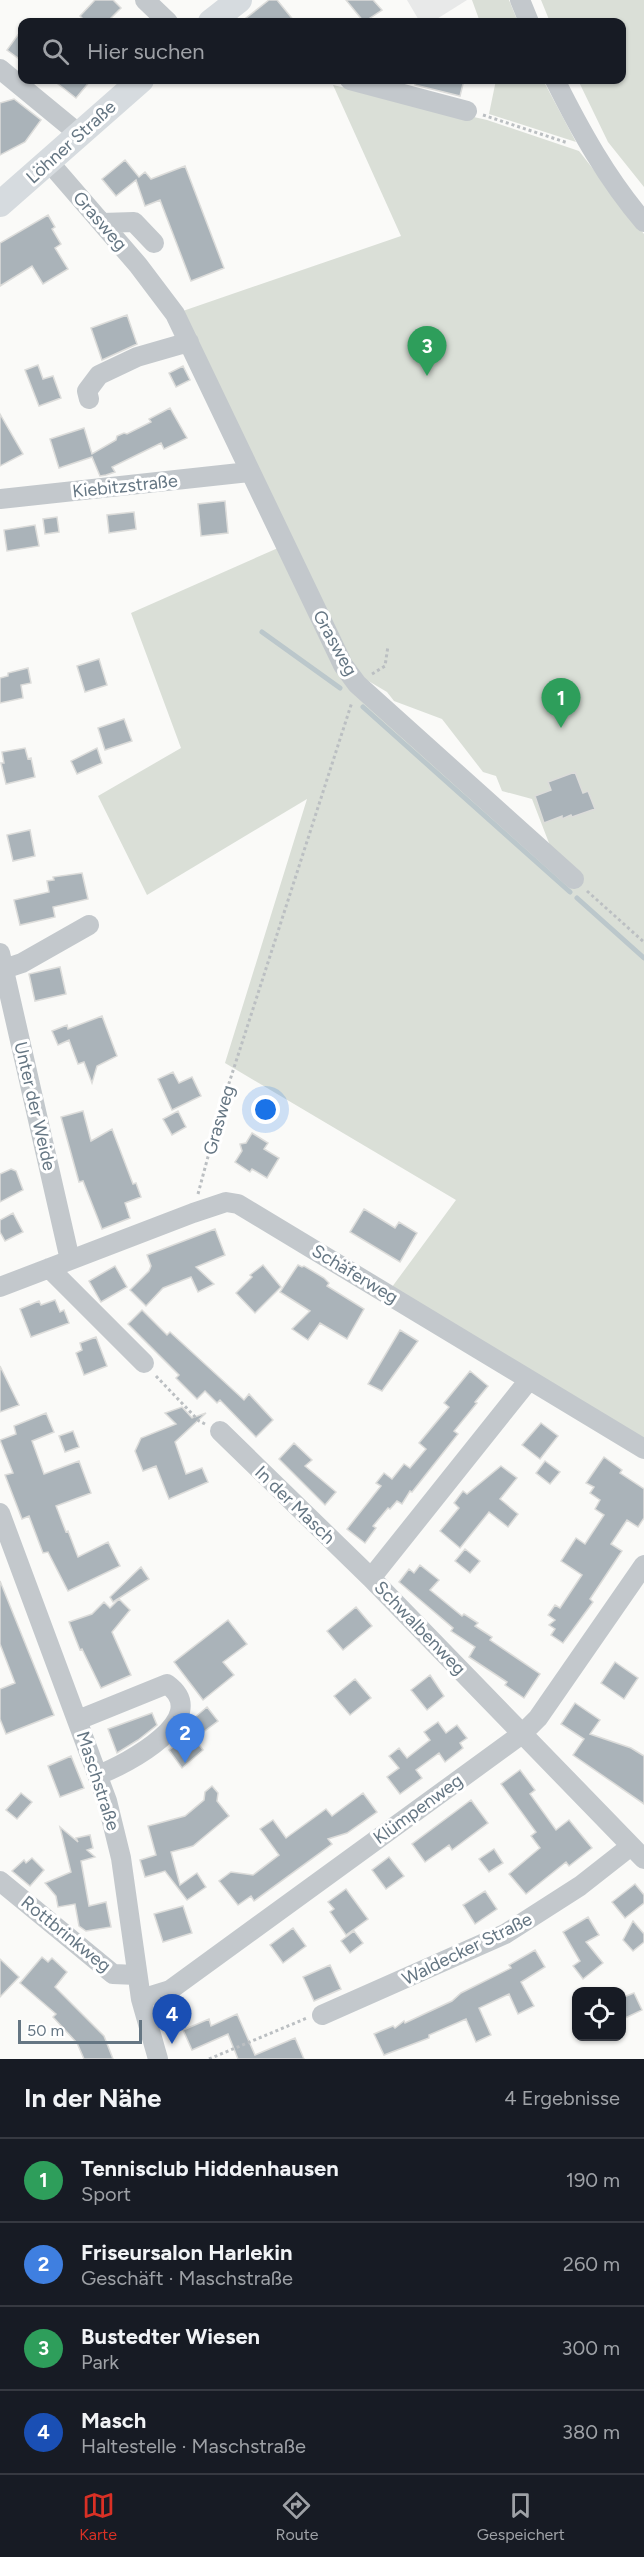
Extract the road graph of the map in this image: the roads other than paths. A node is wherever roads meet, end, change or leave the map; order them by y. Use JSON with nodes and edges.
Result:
{"nodes":[{"id":1,"x":145,"y":0,"type":"edge"},
{"id":2,"x":239,"y":0,"type":"edge"},
{"id":3,"x":520,"y":0,"type":"edge"},
{"id":4,"x":164,"y":18,"type":"edge"},
{"id":5,"x":217,"y":18,"type":"edge"},
{"id":6,"x":528,"y":18,"type":"edge"},
{"id":7,"x":0,"y":69,"type":"edge"},
{"id":8,"x":18,"y":84,"type":"edge"},
{"id":9,"x":18,"y":84,"type":"edge"},
{"id":10,"x":136,"y":84,"type":"edge"},
{"id":11,"x":365,"y":84,"type":"edge"},
{"id":12,"x":557,"y":84,"type":"edge"},
{"id":13,"x":467,"y":111,"type":"road end"},
{"id":14,"x":79,"y":134,"type":"junction"},
{"id":15,"x":48,"y":162,"type":"junction"},
{"id":16,"x":0,"y":204,"type":"edge"},
{"id":17,"x":644,"y":222,"type":"edge"},
{"id":18,"x":102,"y":223,"type":"junction"},
{"id":19,"x":154,"y":243,"type":"dead end"},
{"id":20,"x":189,"y":342,"type":"junction"},
{"id":21,"x":89,"y":399,"type":"dead end"},
{"id":22,"x":249,"y":472,"type":"junction"},
{"id":23,"x":0,"y":499,"type":"edge"},
{"id":24,"x":574,"y":879,"type":"road end"},
{"id":25,"x":88,"y":925,"type":"dead end"},
{"id":26,"x":2,"y":961,"type":"edge"},
{"id":27,"x":70,"y":1260,"type":"junction"},
{"id":28,"x":49,"y":1268,"type":"junction"},
{"id":29,"x":0,"y":1287,"type":"edge"},
{"id":30,"x":144,"y":1363,"type":"road end"},
{"id":31,"x":529,"y":1380,"type":"junction"},
{"id":32,"x":220,"y":1431,"type":"dead end"},
{"id":33,"x":644,"y":1449,"type":"edge"},
{"id":34,"x":0,"y":1513,"type":"edge"},
{"id":35,"x":644,"y":1565,"type":"edge"},
{"id":36,"x":371,"y":1578,"type":"junction"},
{"id":37,"x":78,"y":1720,"type":"junction"},
{"id":38,"x":522,"y":1734,"type":"junction"},
{"id":39,"x":98,"y":1775,"type":"junction"},
{"id":40,"x":637,"y":1853,"type":"edge"},
{"id":41,"x":0,"y":1881,"type":"edge"},
{"id":42,"x":137,"y":1975,"type":"junction"},
{"id":43,"x":141,"y":1999,"type":"junction"},
{"id":44,"x":322,"y":2015,"type":"road end"},
{"id":45,"x":158,"y":2059,"type":"edge"}],
"edges":[{"from":1,"to":4,"type":"street"},
{"from":2,"to":5,"type":"main road"},
{"from":3,"to":6,"type":"street"},
{"from":7,"to":8,"type":"street"},
{"from":9,"to":14,"type":"street"},
{"from":10,"to":14,"type":"main road","name":"Löhner Straße"},
{"from":11,"to":13,"type":"street"},
{"from":12,"to":17,"type":"street"},
{"from":14,"to":15,"type":"main road","name":"Löhner Straße"},
{"from":15,"to":16,"type":"main road","name":"Löhner Straße"},
{"from":15,"to":18,"type":"street","name":"Grasweg"},
{"from":18,"to":19,"type":"street"},
{"from":18,"to":20,"type":"street","name":"Grasweg"},
{"from":20,"to":21,"type":"street"},
{"from":20,"to":22,"type":"street","name":"Grasweg"},
{"from":22,"to":23,"type":"street","name":"Kiebitzstraße"},
{"from":22,"to":24,"type":"street","name":"Grasweg"},
{"from":25,"to":26,"type":"street"},
{"from":26,"to":27,"type":"street","name":"Unter der Weide"},
{"from":27,"to":28,"type":"street","name":"Schäferweg"},
{"from":27,"to":31,"type":"street","name":"Schäferweg"},
{"from":28,"to":29,"type":"street","name":"Schäferweg"},
{"from":28,"to":30,"type":"street"},
{"from":31,"to":33,"type":"street","name":"Schäferweg"},
{"from":31,"to":36,"type":"street","name":"Schwalbenweg"},
{"from":32,"to":36,"type":"street","name":"In der Masch"},
{"from":34,"to":37,"type":"street","name":"Maschstraße"},
{"from":35,"to":38,"type":"street","name":"Klümpenweg"},
{"from":36,"to":38,"type":"street","name":"Schwalbenweg"},
{"from":37,"to":39,"type":"street","name":"Maschstraße"},
{"from":37,"to":39,"type":"street"},
{"from":38,"to":40,"type":"street","name":"Schwalbenweg"},
{"from":38,"to":43,"type":"street","name":"Klümpenweg"},
{"from":39,"to":42,"type":"street","name":"Maschstraße"},
{"from":40,"to":44,"type":"street","name":"Waldecker Straße"},
{"from":41,"to":42,"type":"street","name":"Rottbrinkweg"},
{"from":42,"to":43,"type":"street","name":"Maschstraße"},
{"from":43,"to":45,"type":"street","name":"Maschstraße"}]}
